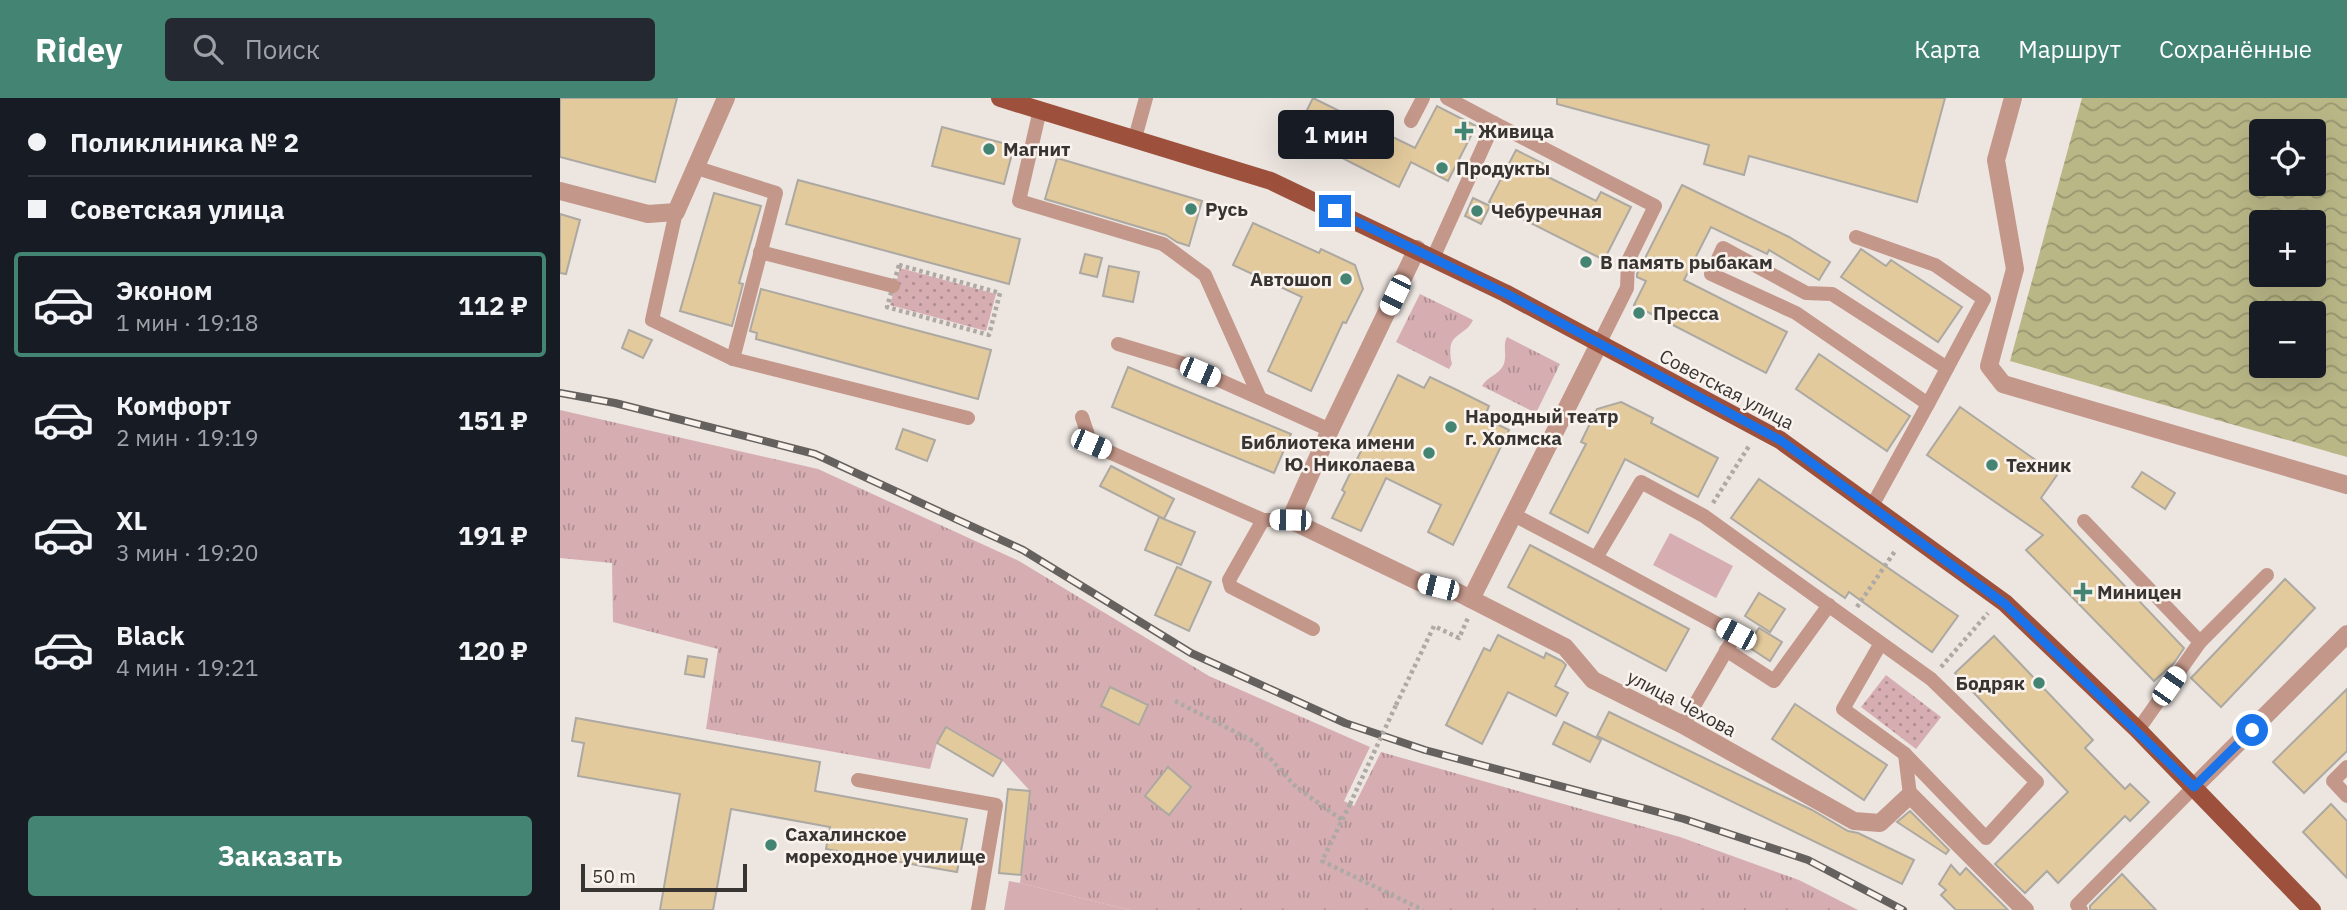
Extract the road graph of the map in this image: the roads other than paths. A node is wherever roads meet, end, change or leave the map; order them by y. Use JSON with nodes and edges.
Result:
{"nodes":[{"id":1,"x":726,"y":98,"type":"edge"},
{"id":2,"x":1000,"y":98,"type":"edge"},
{"id":3,"x":1146,"y":98,"type":"edge"},
{"id":4,"x":1423,"y":98,"type":"edge"},
{"id":5,"x":1447,"y":98,"type":"edge"},
{"id":6,"x":2013,"y":98,"type":"edge"},
{"id":7,"x":1040,"y":110,"type":"junction"},
{"id":8,"x":1411,"y":121,"type":"dead end"},
{"id":9,"x":1494,"y":122,"type":"junction"},
{"id":10,"x":1135,"y":138,"type":"junction"},
{"id":11,"x":694,"y":167,"type":"junction"},
{"id":12,"x":560,"y":191,"type":"edge"},
{"id":13,"x":676,"y":212,"type":"junction"},
{"id":14,"x":1856,"y":237,"type":"dead end"},
{"id":15,"x":760,"y":252,"type":"junction"},
{"id":16,"x":1425,"y":254,"type":"junction"},
{"id":17,"x":893,"y":286,"type":"road end"},
{"id":18,"x":1118,"y":344,"type":"dead end"},
{"id":19,"x":1599,"y":344,"type":"junction"},
{"id":20,"x":733,"y":359,"type":"junction"},
{"id":21,"x":1947,"y":368,"type":"junction"},
{"id":22,"x":1259,"y":396,"type":"junction"},
{"id":23,"x":1928,"y":404,"type":"junction"},
{"id":24,"x":1082,"y":416,"type":"dead end"},
{"id":25,"x":968,"y":418,"type":"dead end"},
{"id":26,"x":1330,"y":430,"type":"junction"},
{"id":27,"x":2347,"y":485,"type":"edge"},
{"id":28,"x":1872,"y":506,"type":"junction"},
{"id":29,"x":1514,"y":515,"type":"junction"},
{"id":30,"x":1263,"y":520,"type":"junction"},
{"id":31,"x":1290,"y":520,"type":"junction"},
{"id":32,"x":2084,"y":521,"type":"dead end"},
{"id":33,"x":1596,"y":558,"type":"junction"},
{"id":34,"x":2267,"y":575,"type":"dead end"},
{"id":35,"x":1471,"y":599,"type":"junction"},
{"id":36,"x":1829,"y":605,"type":"junction"},
{"id":37,"x":1313,"y":629,"type":"dead end"},
{"id":38,"x":2347,"y":634,"type":"edge"},
{"id":39,"x":2200,"y":642,"type":"junction"},
{"id":40,"x":1881,"y":643,"type":"junction"},
{"id":41,"x":1726,"y":650,"type":"junction"},
{"id":42,"x":1683,"y":725,"type":"junction"},
{"id":43,"x":2138,"y":730,"type":"junction"},
{"id":44,"x":1905,"y":754,"type":"junction"},
{"id":45,"x":2347,"y":767,"type":"edge"},
{"id":46,"x":858,"y":780,"type":"dead end"},
{"id":47,"x":2194,"y":787,"type":"junction"},
{"id":48,"x":1910,"y":795,"type":"junction"},
{"id":49,"x":2347,"y":796,"type":"edge"},
{"id":50,"x":978,"y":910,"type":"edge"},
{"id":51,"x":2025,"y":910,"type":"edge"},
{"id":52,"x":2081,"y":910,"type":"edge"},
{"id":53,"x":2312,"y":910,"type":"edge"}],
"edges":[{"from":1,"to":11,"type":"street"},
{"from":2,"to":7,"type":"main road","name":"Советская улица"},
{"from":3,"to":10,"type":"lane"},
{"from":4,"to":8,"type":"lane"},
{"from":5,"to":9,"type":"lane"},
{"from":6,"to":27,"type":"street"},
{"from":7,"to":10,"type":"main road","name":"Советская улица"},
{"from":7,"to":22,"type":"lane"},
{"from":9,"to":16,"type":"lane"},
{"from":9,"to":19,"type":"lane"},
{"from":10,"to":16,"type":"main road","name":"Советская улица"},
{"from":11,"to":13,"type":"street"},
{"from":11,"to":15,"type":"lane"},
{"from":12,"to":13,"type":"street"},
{"from":13,"to":20,"type":"lane"},
{"from":14,"to":21,"type":"lane"},
{"from":15,"to":17,"type":"lane"},
{"from":15,"to":20,"type":"lane"},
{"from":16,"to":19,"type":"main road","name":"Советская улица"},
{"from":16,"to":26,"type":"street"},
{"from":18,"to":22,"type":"lane"},
{"from":19,"to":28,"type":"main road","name":"Советская улица"},
{"from":19,"to":29,"type":"street"},
{"from":20,"to":25,"type":"lane"},
{"from":21,"to":23,"type":"lane"},
{"from":21,"to":23,"type":"lane"},
{"from":22,"to":26,"type":"lane"},
{"from":23,"to":28,"type":"lane"},
{"from":24,"to":30,"type":"lane"},
{"from":26,"to":31,"type":"street"},
{"from":28,"to":43,"type":"main road","name":"Советская улица"},
{"from":29,"to":33,"type":"lane"},
{"from":29,"to":35,"type":"street"},
{"from":30,"to":31,"type":"lane"},
{"from":30,"to":37,"type":"lane"},
{"from":31,"to":35,"type":"street","name":"улица Чехова"},
{"from":32,"to":39,"type":"lane"},
{"from":33,"to":36,"type":"lane"},
{"from":33,"to":41,"type":"lane"},
{"from":34,"to":39,"type":"lane"},
{"from":35,"to":42,"type":"street","name":"улица Чехова"},
{"from":36,"to":40,"type":"lane"},
{"from":36,"to":41,"type":"lane"},
{"from":38,"to":47,"type":"street"},
{"from":39,"to":43,"type":"lane"},
{"from":40,"to":44,"type":"lane"},
{"from":40,"to":44,"type":"lane"},
{"from":41,"to":42,"type":"lane"},
{"from":42,"to":48,"type":"street","name":"улица Чехова"},
{"from":43,"to":47,"type":"main road","name":"Советская улица"},
{"from":44,"to":48,"type":"lane"},
{"from":45,"to":49,"type":"lane"},
{"from":46,"to":50,"type":"lane"},
{"from":47,"to":52,"type":"lane"},
{"from":47,"to":53,"type":"main road","name":"Советская улица"},
{"from":48,"to":51,"type":"street"}]}
